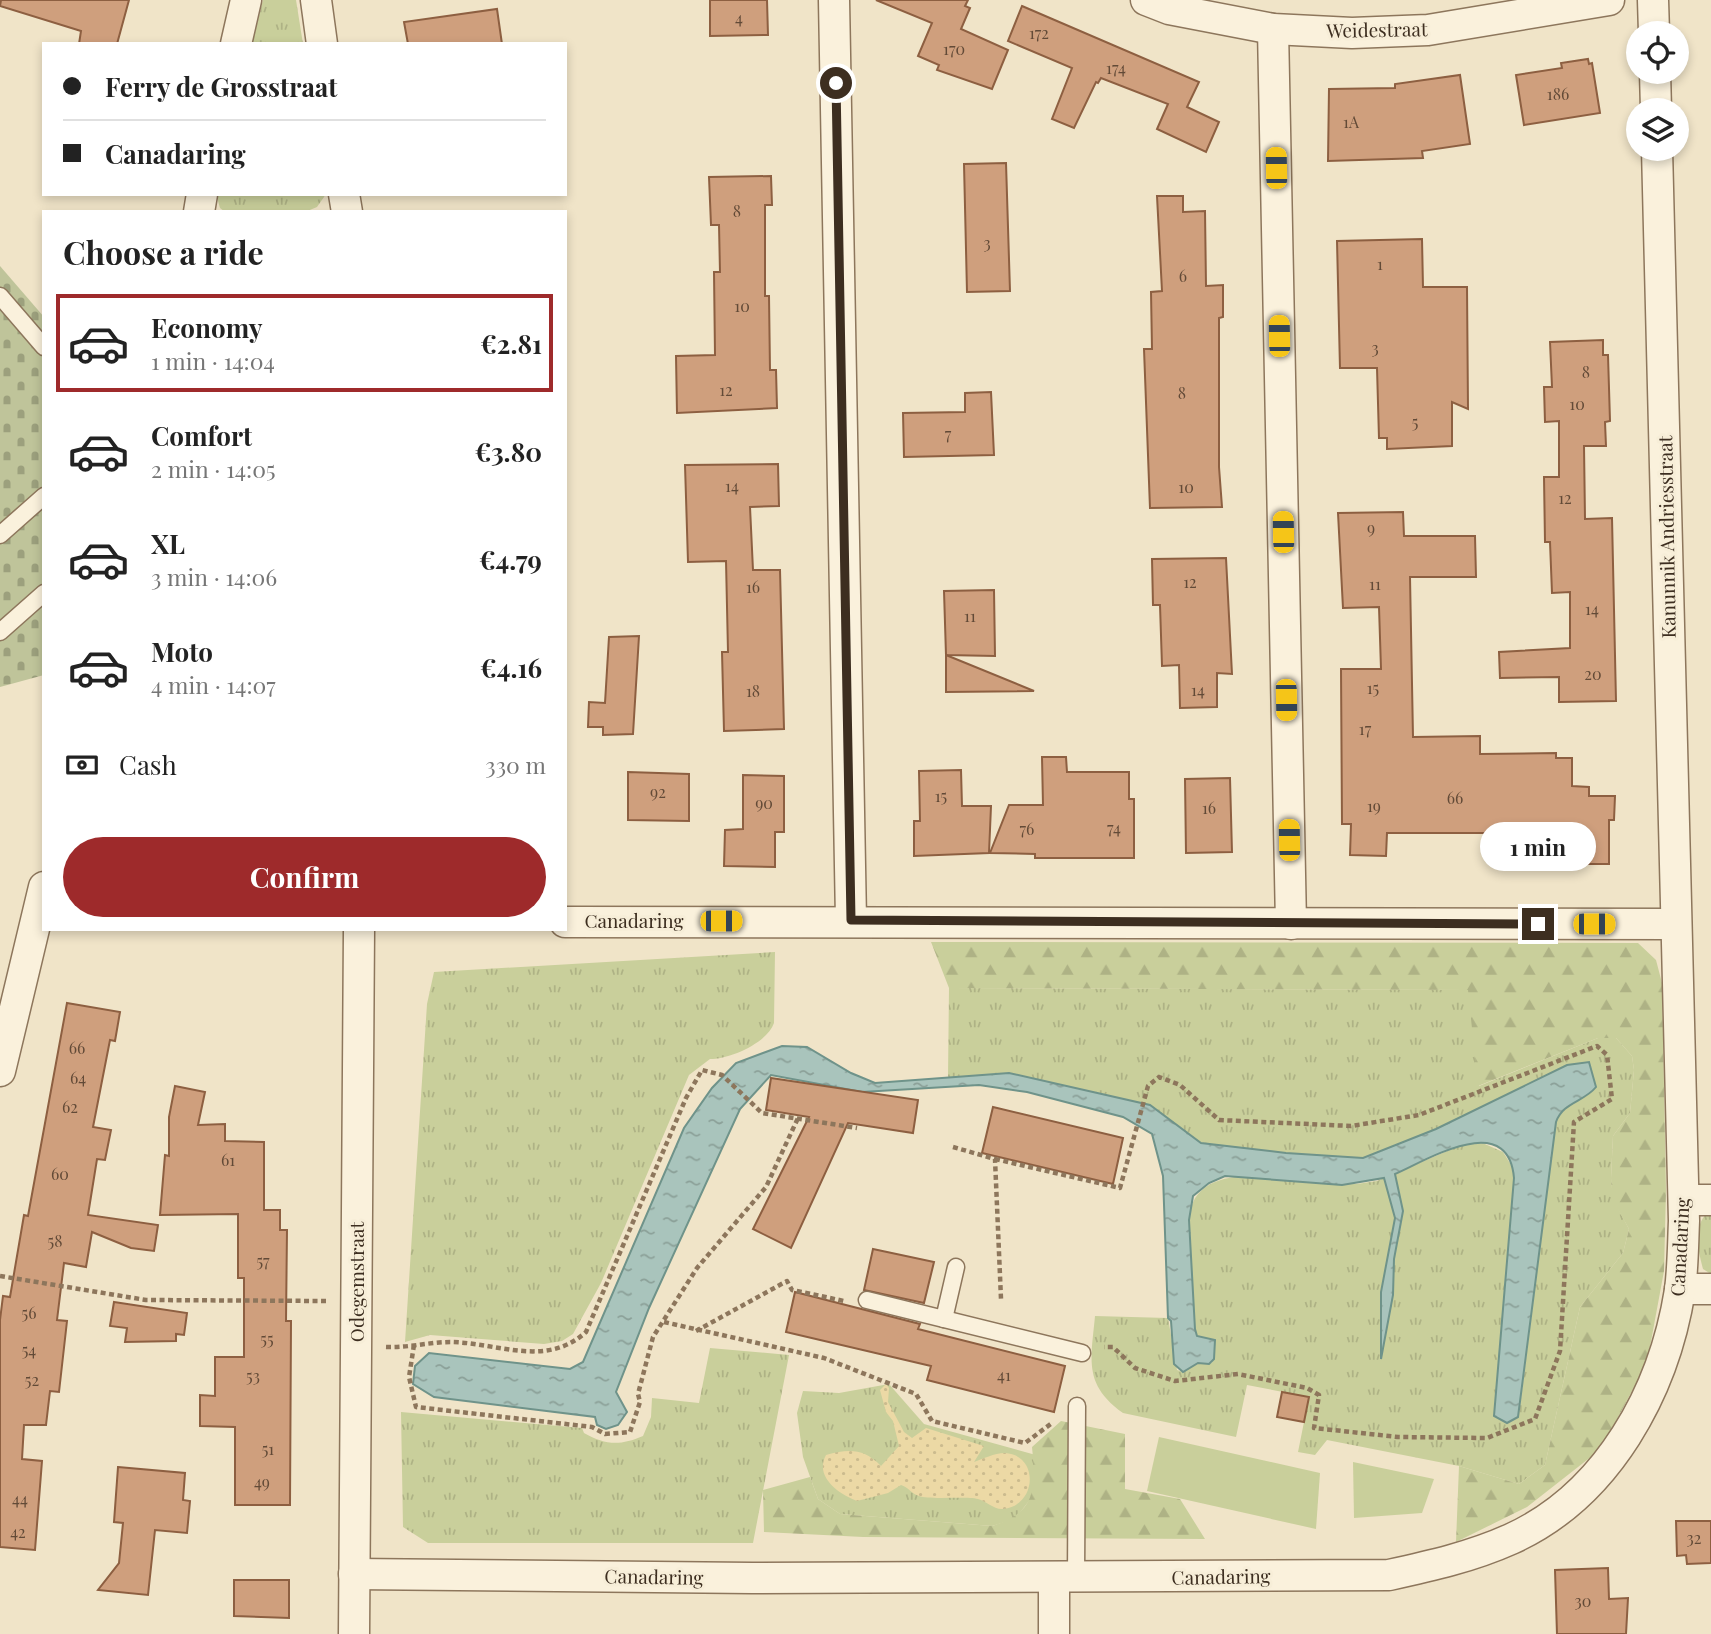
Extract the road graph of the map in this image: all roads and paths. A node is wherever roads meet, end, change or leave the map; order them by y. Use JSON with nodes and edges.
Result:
{"nodes":[{"id":1,"x":246,"y":0,"type":"edge"},
{"id":2,"x":316,"y":0,"type":"edge"},
{"id":3,"x":834,"y":0,"type":"edge"},
{"id":4,"x":1146,"y":0,"type":"edge"},
{"id":5,"x":1609,"y":0,"type":"edge"},
{"id":6,"x":1653,"y":0,"type":"edge"},
{"id":7,"x":1654,"y":21,"type":"edge"},
{"id":8,"x":1273,"y":29,"type":"junction"},
{"id":9,"x":236,"y":42,"type":"edge"},
{"id":10,"x":322,"y":42,"type":"edge"},
{"id":11,"x":1657,"y":161,"type":"edge"},
{"id":12,"x":0,"y":296,"type":"edge"},
{"id":13,"x":42,"y":346,"type":"edge"},
{"id":14,"x":42,"y":498,"type":"edge"},
{"id":15,"x":0,"y":535,"type":"edge"},
{"id":16,"x":42,"y":595,"type":"edge"},
{"id":17,"x":0,"y":632,"type":"edge"},
{"id":18,"x":42,"y":895,"type":"edge"},
{"id":19,"x":851,"y":920,"type":"junction"},
{"id":20,"x":567,"y":922,"type":"edge"},
{"id":21,"x":1291,"y":924,"type":"junction"},
{"id":22,"x":1676,"y":924,"type":"junction"},
{"id":23,"x":359,"y":931,"type":"edge"},
{"id":24,"x":0,"y":1071,"type":"edge"},
{"id":25,"x":798,"y":1118,"type":"junction"},
{"id":26,"x":857,"y":1128,"type":"dead end"},
{"id":27,"x":953,"y":1147,"type":"dead end"},
{"id":28,"x":995,"y":1159,"type":"junction"},
{"id":29,"x":1697,"y":1200,"type":"edge"},
{"id":30,"x":956,"y":1267,"type":"dead end"},
{"id":31,"x":0,"y":1276,"type":"edge"},
{"id":32,"x":1680,"y":1289,"type":"junction"},
{"id":33,"x":1711,"y":1289,"type":"edge"},
{"id":34,"x":1001,"y":1298,"type":"dead end"},
{"id":35,"x":867,"y":1300,"type":"joint"},
{"id":36,"x":358,"y":1301,"type":"junction"},
{"id":37,"x":944,"y":1319,"type":"junction"},
{"id":38,"x":664,"y":1322,"type":"junction"},
{"id":39,"x":696,"y":1331,"type":"junction"},
{"id":40,"x":414,"y":1345,"type":"junction"},
{"id":41,"x":357,"y":1346,"type":"junction"},
{"id":42,"x":1087,"y":1350,"type":"joint"},
{"id":43,"x":1077,"y":1406,"type":"joint"},
{"id":44,"x":354,"y":1574,"type":"junction"},
{"id":45,"x":1065,"y":1578,"type":"junction"},
{"id":46,"x":354,"y":1634,"type":"edge"},
{"id":47,"x":1054,"y":1634,"type":"edge"}],
"edges":[{"from":1,"to":9,"type":"street"},
{"from":2,"to":10,"type":"street"},
{"from":3,"to":19,"type":"street"},
{"from":4,"to":8,"type":"street","name":"Weidestraat"},
{"from":5,"to":8,"type":"street","name":"Weidestraat"},
{"from":6,"to":7,"type":"street"},
{"from":8,"to":21,"type":"street"},
{"from":11,"to":22,"type":"street","name":"Kanunnik Andriesstraat"},
{"from":12,"to":13,"type":"lane"},
{"from":14,"to":15,"type":"lane"},
{"from":16,"to":17,"type":"lane"},
{"from":18,"to":24,"type":"street"},
{"from":19,"to":20,"type":"street","name":"Canadaring"},
{"from":19,"to":21,"type":"street","name":"Canadaring"},
{"from":21,"to":22,"type":"street","name":"Canadaring"},
{"from":22,"to":29,"type":"street","name":"Canadaring"},
{"from":23,"to":36,"type":"street","name":"Odegemstraat"},
{"from":25,"to":26,"type":"path"},
{"from":25,"to":38,"type":"path"},
{"from":25,"to":40,"type":"path"},
{"from":27,"to":28,"type":"path"},
{"from":28,"to":34,"type":"path"},
{"from":28,"to":42,"type":"path"},
{"from":29,"to":32,"type":"street","name":"Canadaring"},
{"from":30,"to":37,"type":"lane"},
{"from":31,"to":36,"type":"path"},
{"from":32,"to":33,"type":"street"},
{"from":32,"to":45,"type":"street","name":"Canadaring"},
{"from":35,"to":37,"type":"lane"},
{"from":35,"to":39,"type":"path"},
{"from":36,"to":41,"type":"street","name":"Odegemstraat"},
{"from":37,"to":42,"type":"lane"},
{"from":38,"to":39,"type":"path"},
{"from":38,"to":40,"type":"path"},
{"from":39,"to":43,"type":"path"},
{"from":40,"to":41,"type":"path"},
{"from":41,"to":44,"type":"street","name":"Odegemstraat"},
{"from":43,"to":45,"type":"lane"},
{"from":44,"to":45,"type":"street","name":"Canadaring"},
{"from":44,"to":46,"type":"street","name":"Odegemstraat"},
{"from":45,"to":47,"type":"street"}]}
